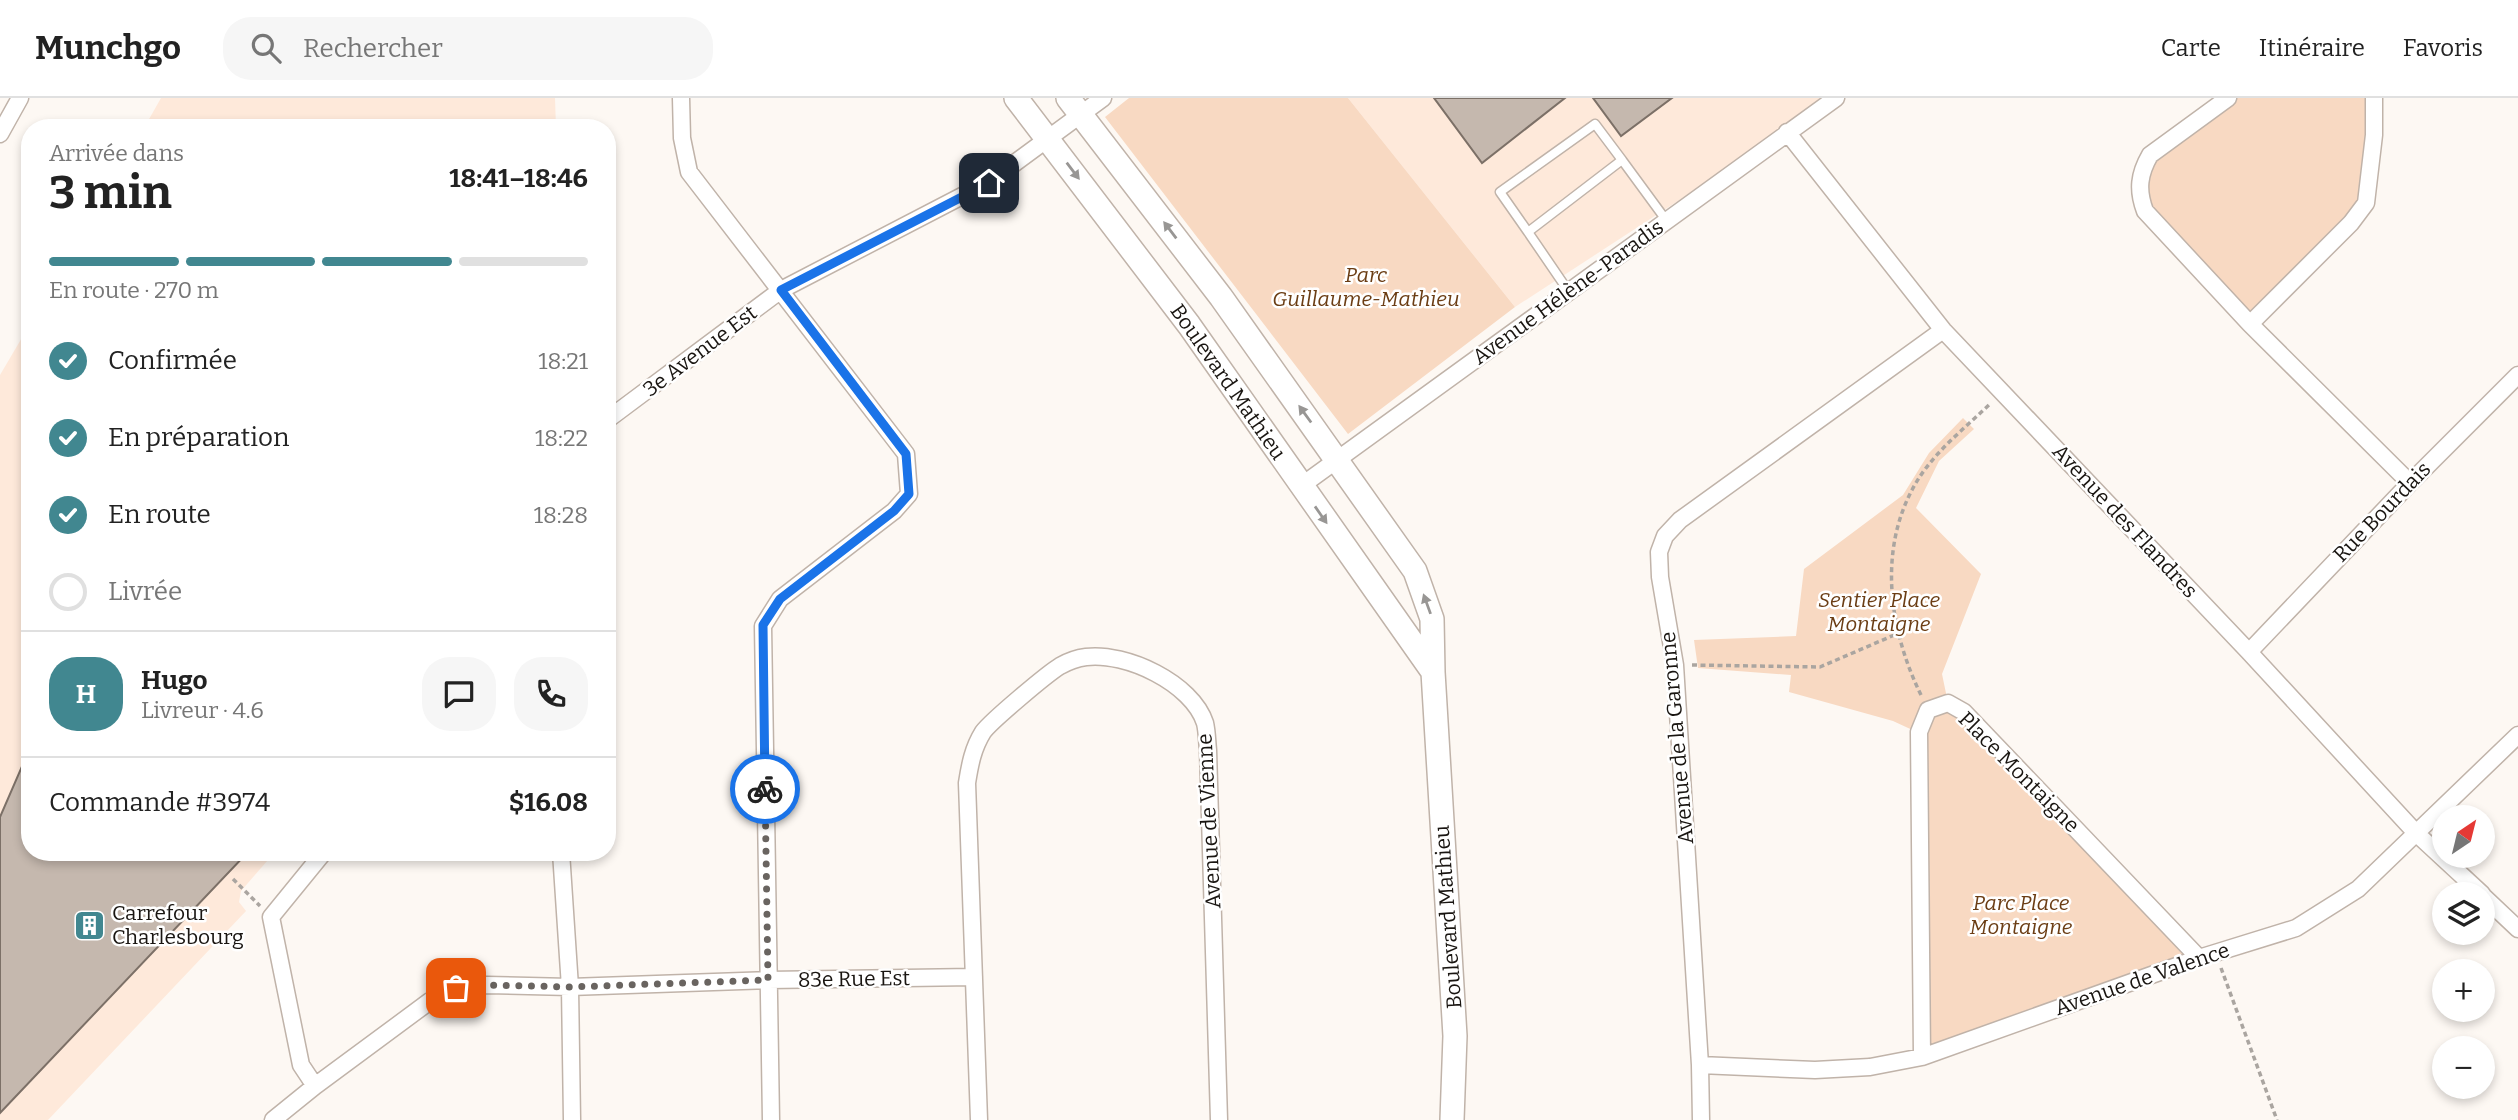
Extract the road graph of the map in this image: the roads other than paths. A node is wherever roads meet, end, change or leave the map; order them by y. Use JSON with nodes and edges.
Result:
{"nodes":[{"id":1,"x":20,"y":98,"type":"edge"},
{"id":2,"x":681,"y":98,"type":"edge"},
{"id":3,"x":1016,"y":98,"type":"edge"},
{"id":4,"x":1103,"y":98,"type":"edge"},
{"id":5,"x":1836,"y":98,"type":"edge"},
{"id":6,"x":2228,"y":98,"type":"edge"},
{"id":7,"x":2374,"y":98,"type":"edge"},
{"id":8,"x":1075,"y":106,"type":"edge"},
{"id":9,"x":1787,"y":132,"type":"junction"},
{"id":10,"x":0,"y":134,"type":"edge"},
{"id":11,"x":1048,"y":138,"type":"junction"},
{"id":12,"x":1622,"y":160,"type":"junction"},
{"id":13,"x":1665,"y":220,"type":"junction"},
{"id":14,"x":1528,"y":232,"type":"junction"},
{"id":15,"x":781,"y":290,"type":"junction"},
{"id":16,"x":1569,"y":292,"type":"junction"},
{"id":17,"x":2250,"y":324,"type":"junction"},
{"id":18,"x":1943,"y":330,"type":"junction"},
{"id":19,"x":2518,"y":375,"type":"edge"},
{"id":20,"x":616,"y":413,"type":"edge"},
{"id":21,"x":1338,"y":459,"type":"junction"},
{"id":22,"x":2410,"y":483,"type":"junction"},
{"id":23,"x":1301,"y":486,"type":"junction"},
{"id":24,"x":2249,"y":652,"type":"junction"},
{"id":25,"x":1433,"y":672,"type":"junction"},
{"id":26,"x":2518,"y":735,"type":"edge"},
{"id":27,"x":2416,"y":833,"type":"junction"},
{"id":28,"x":317,"y":861,"type":"edge"},
{"id":29,"x":562,"y":861,"type":"edge"},
{"id":30,"x":2468,"y":882,"type":"edge"},
{"id":31,"x":2495,"y":907,"type":"edge"},
{"id":32,"x":2518,"y":929,"type":"edge"},
{"id":33,"x":2199,"y":958,"type":"junction"},
{"id":34,"x":974,"y":977,"type":"junction"},
{"id":35,"x":768,"y":980,"type":"junction"},
{"id":36,"x":570,"y":987,"type":"junction"},
{"id":37,"x":1922,"y":1057,"type":"junction"},
{"id":38,"x":1700,"y":1065,"type":"junction"},
{"id":39,"x":314,"y":1086,"type":"junction"},
{"id":40,"x":273,"y":1120,"type":"edge"},
{"id":41,"x":572,"y":1120,"type":"edge"},
{"id":42,"x":771,"y":1120,"type":"edge"},
{"id":43,"x":979,"y":1120,"type":"edge"},
{"id":44,"x":1219,"y":1120,"type":"edge"},
{"id":45,"x":1452,"y":1120,"type":"edge"},
{"id":46,"x":1701,"y":1120,"type":"edge"}],
"edges":[{"from":1,"to":10,"type":"street"},
{"from":2,"to":15,"type":"street"},
{"from":3,"to":11,"type":"street","name":"Boulevard Mathieu"},
{"from":4,"to":8,"type":"street","name":"3e Avenue Est"},
{"from":5,"to":9,"type":"street","name":"Avenue Hélène-Paradis"},
{"from":6,"to":17,"type":"street"},
{"from":7,"to":17,"type":"street"},
{"from":8,"to":11,"type":"street","name":"3e Avenue Est"},
{"from":21,"to":8,"type":"street","name":"Boulevard Mathieu","one_way":true},
{"from":9,"to":13,"type":"street","name":"Avenue Hélène-Paradis"},
{"from":9,"to":18,"type":"street","name":"Avenue des Flandres"},
{"from":11,"to":15,"type":"street","name":"3e Avenue Est"},
{"from":11,"to":23,"type":"street","name":"Boulevard Mathieu","one_way":true},
{"from":12,"to":13,"type":"lane"},
{"from":12,"to":14,"type":"lane"},
{"from":12,"to":14,"type":"lane"},
{"from":13,"to":16,"type":"street","name":"Avenue Hélène-Paradis"},
{"from":14,"to":16,"type":"lane"},
{"from":15,"to":20,"type":"street","name":"3e Avenue Est"},
{"from":15,"to":35,"type":"street"},
{"from":16,"to":21,"type":"street","name":"Avenue Hélène-Paradis"},
{"from":17,"to":22,"type":"street"},
{"from":18,"to":24,"type":"street","name":"Avenue des Flandres"},
{"from":18,"to":38,"type":"street","name":"Avenue de la Garonne"},
{"from":19,"to":22,"type":"street","name":"Rue Bourdais"},
{"from":21,"to":23,"type":"street","name":"Avenue Hélène-Paradis"},
{"from":25,"to":21,"type":"street","name":"Boulevard Mathieu","one_way":true},
{"from":22,"to":24,"type":"street","name":"Rue Bourdais"},
{"from":23,"to":25,"type":"street","name":"Boulevard Mathieu","one_way":true},
{"from":24,"to":27,"type":"street","name":"Avenue des Flandres"},
{"from":25,"to":45,"type":"street","name":"Boulevard Mathieu"},
{"from":26,"to":27,"type":"street","name":"Avenue de Valence"},
{"from":27,"to":30,"type":"street","name":"Avenue des Flandres"},
{"from":27,"to":33,"type":"street","name":"Avenue de Valence"},
{"from":28,"to":39,"type":"street"},
{"from":29,"to":36,"type":"street"},
{"from":31,"to":32,"type":"street","name":"Avenue des Flandres"},
{"from":33,"to":37,"type":"street","name":"Avenue de Valence"},
{"from":33,"to":37,"type":"street","name":"Place Montaigne"},
{"from":34,"to":35,"type":"street","name":"83e Rue Est"},
{"from":34,"to":43,"type":"street","name":"Avenue de Vienne"},
{"from":34,"to":44,"type":"street","name":"Avenue de Vienne"},
{"from":35,"to":36,"type":"street","name":"83e Rue Est"},
{"from":35,"to":42,"type":"street"},
{"from":36,"to":39,"type":"street","name":"83e Rue Est"},
{"from":36,"to":41,"type":"street"},
{"from":37,"to":38,"type":"street","name":"Avenue de Valence"},
{"from":38,"to":46,"type":"street","name":"Avenue de la Garonne"},
{"from":39,"to":40,"type":"street","name":"83e Rue Est"}]}
